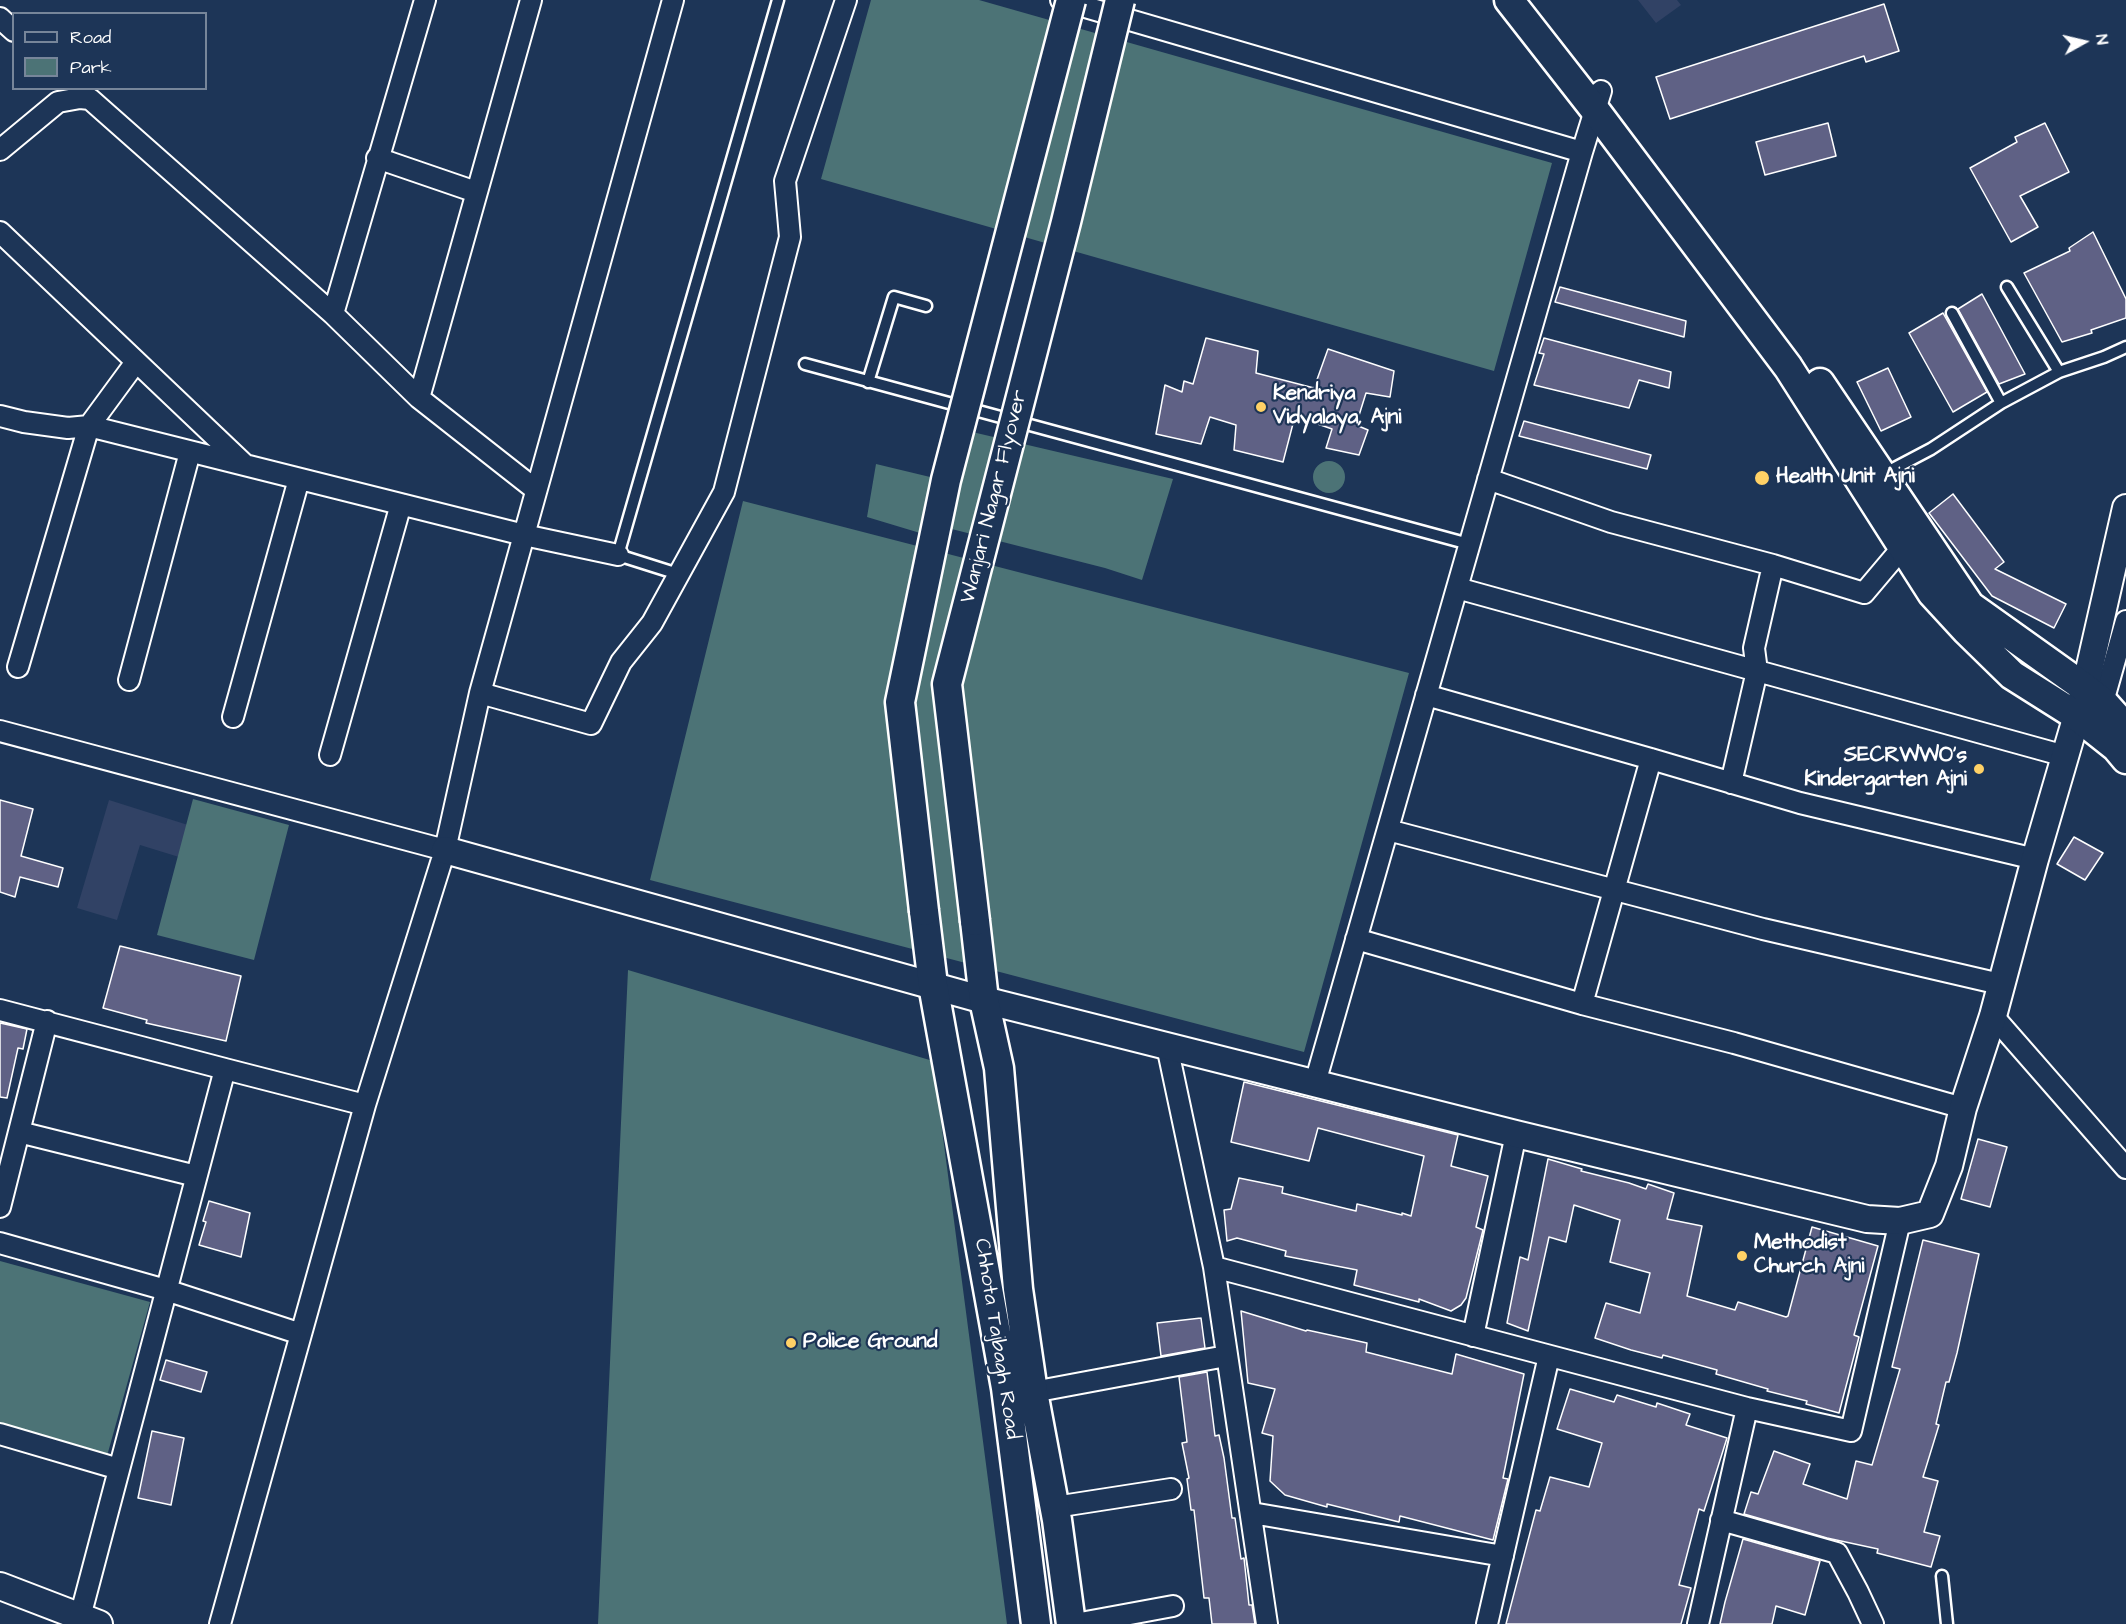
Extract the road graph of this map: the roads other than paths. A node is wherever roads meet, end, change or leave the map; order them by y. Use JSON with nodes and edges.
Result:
{"nodes":[{"id":1,"x":425,"y":0,"type":"edge"},
{"id":2,"x":531,"y":0,"type":"edge"},
{"id":3,"x":673,"y":0,"type":"edge"},
{"id":4,"x":778,"y":0,"type":"edge"},
{"id":5,"x":846,"y":0,"type":"edge"},
{"id":6,"x":1061,"y":0,"type":"edge"},
{"id":7,"x":1071,"y":0,"type":"edge"},
{"id":8,"x":1120,"y":0,"type":"edge"},
{"id":9,"x":1509,"y":0,"type":"edge"},
{"id":10,"x":1532,"y":0,"type":"edge"},
{"id":11,"x":0,"y":18,"type":"edge"},
{"id":12,"x":12,"y":29,"type":"edge"},
{"id":13,"x":75,"y":93,"type":"edge"},
{"id":14,"x":1598,"y":101,"type":"junction"},
{"id":15,"x":0,"y":150,"type":"edge"},
{"id":16,"x":1582,"y":152,"type":"junction"},
{"id":17,"x":377,"y":158,"type":"junction"},
{"id":18,"x":476,"y":192,"type":"junction"},
{"id":19,"x":0,"y":232,"type":"edge"},
{"id":20,"x":2007,"y":287,"type":"dead end"},
{"id":21,"x":926,"y":306,"type":"dead end"},
{"id":22,"x":1952,"y":313,"type":"dead end"},
{"id":23,"x":333,"y":314,"type":"junction"},
{"id":24,"x":2126,"y":347,"type":"edge"},
{"id":25,"x":136,"y":362,"type":"junction"},
{"id":26,"x":805,"y":364,"type":"dead end"},
{"id":27,"x":2059,"y":372,"type":"junction"},
{"id":28,"x":868,"y":382,"type":"junction"},
{"id":29,"x":418,"y":398,"type":"junction"},
{"id":30,"x":2001,"y":403,"type":"junction"},
{"id":31,"x":0,"y":416,"type":"edge"},
{"id":32,"x":202,"y":425,"type":"junction"},
{"id":33,"x":89,"y":426,"type":"junction"},
{"id":34,"x":188,"y":451,"type":"junction"},
{"id":35,"x":245,"y":466,"type":"junction"},
{"id":36,"x":1880,"y":470,"type":"junction"},
{"id":37,"x":299,"y":479,"type":"junction"},
{"id":38,"x":1488,"y":479,"type":"junction"},
{"id":39,"x":536,"y":490,"type":"junction"},
{"id":40,"x":401,"y":504,"type":"junction"},
{"id":41,"x":2126,"y":508,"type":"edge"},
{"id":42,"x":524,"y":535,"type":"junction"},
{"id":43,"x":1469,"y":544,"type":"junction"},
{"id":44,"x":1902,"y":548,"type":"junction"},
{"id":45,"x":618,"y":555,"type":"junction"},
{"id":46,"x":1773,"y":565,"type":"junction"},
{"id":47,"x":678,"y":574,"type":"junction"},
{"id":48,"x":1457,"y":588,"type":"junction"},
{"id":49,"x":2126,"y":621,"type":"edge"},
{"id":50,"x":18,"y":667,"type":"dead end"},
{"id":51,"x":1757,"y":671,"type":"junction"},
{"id":52,"x":129,"y":680,"type":"dead end"},
{"id":53,"x":480,"y":693,"type":"junction"},
{"id":54,"x":1426,"y":695,"type":"junction"},
{"id":55,"x":2094,"y":695,"type":"junction"},
{"id":56,"x":2077,"y":716,"type":"junction"},
{"id":57,"x":233,"y":717,"type":"dead end"},
{"id":58,"x":2126,"y":728,"type":"edge"},
{"id":59,"x":0,"y":733,"type":"edge"},
{"id":60,"x":330,"y":755,"type":"dead end"},
{"id":61,"x":2065,"y":756,"type":"junction"},
{"id":62,"x":1651,"y":759,"type":"junction"},
{"id":63,"x":2126,"y":759,"type":"edge"},
{"id":64,"x":1731,"y":783,"type":"junction"},
{"id":65,"x":1388,"y":830,"type":"junction"},
{"id":66,"x":445,"y":850,"type":"junction"},
{"id":67,"x":2035,"y":859,"type":"junction"},
{"id":68,"x":1614,"y":889,"type":"junction"},
{"id":69,"x":1356,"y":939,"type":"junction"},
{"id":70,"x":2000,"y":984,"type":"junction"},
{"id":71,"x":933,"y":985,"type":"junction"},
{"id":72,"x":984,"y":1000,"type":"junction"},
{"id":73,"x":1582,"y":1004,"type":"junction"},
{"id":74,"x":0,"y":1010,"type":"edge"},
{"id":75,"x":1993,"y":1016,"type":"junction"},
{"id":76,"x":47,"y":1021,"type":"junction"},
{"id":77,"x":1167,"y":1046,"type":"junction"},
{"id":78,"x":225,"y":1069,"type":"junction"},
{"id":79,"x":1315,"y":1083,"type":"junction"},
{"id":80,"x":365,"y":1106,"type":"junction"},
{"id":81,"x":1963,"y":1108,"type":"junction"},
{"id":82,"x":19,"y":1132,"type":"junction"},
{"id":83,"x":1516,"y":1134,"type":"junction"},
{"id":84,"x":2126,"y":1168,"type":"edge"},
{"id":85,"x":196,"y":1176,"type":"junction"},
{"id":86,"x":0,"y":1207,"type":"edge"},
{"id":87,"x":1900,"y":1221,"type":"junction"},
{"id":88,"x":0,"y":1243,"type":"edge"},
{"id":89,"x":1214,"y":1267,"type":"junction"},
{"id":90,"x":166,"y":1290,"type":"junction"},
{"id":91,"x":301,"y":1334,"type":"junction"},
{"id":92,"x":1473,"y":1336,"type":"junction"},
{"id":93,"x":1226,"y":1356,"type":"junction"},
{"id":94,"x":1549,"y":1356,"type":"junction"},
{"id":95,"x":1033,"y":1392,"type":"junction"},
{"id":96,"x":1747,"y":1408,"type":"junction"},
{"id":97,"x":0,"y":1434,"type":"edge"},
{"id":98,"x":119,"y":1469,"type":"junction"},
{"id":99,"x":1171,"y":1489,"type":"dead end"},
{"id":100,"x":1055,"y":1507,"type":"junction"},
{"id":101,"x":1252,"y":1513,"type":"junction"},
{"id":102,"x":1721,"y":1520,"type":"junction"},
{"id":103,"x":1503,"y":1556,"type":"junction"},
{"id":104,"x":1942,"y":1576,"type":"dead end"},
{"id":105,"x":0,"y":1586,"type":"edge"},
{"id":106,"x":1173,"y":1605,"type":"dead end"},
{"id":107,"x":56,"y":1616,"type":"edge"},
{"id":108,"x":90,"y":1620,"type":"edge"},
{"id":109,"x":220,"y":1624,"type":"edge"},
{"id":110,"x":1036,"y":1624,"type":"edge"},
{"id":111,"x":1073,"y":1624,"type":"edge"},
{"id":112,"x":1266,"y":1624,"type":"edge"},
{"id":113,"x":1488,"y":1624,"type":"edge"},
{"id":114,"x":1698,"y":1624,"type":"edge"},
{"id":115,"x":1873,"y":1624,"type":"edge"},
{"id":116,"x":1947,"y":1624,"type":"edge"}],
"edges":[{"from":1,"to":17,"type":"street"},
{"from":2,"to":18,"type":"street"},
{"from":3,"to":39,"type":"street"},
{"from":4,"to":45,"type":"lane"},
{"from":5,"to":47,"type":"street"},
{"from":6,"to":16,"type":"street"},
{"from":7,"to":71,"type":"main road","bridge":true},
{"from":8,"to":72,"type":"main road","name":"Wanjari Nagar Flyover","bridge":true},
{"from":9,"to":14,"type":"main road"},
{"from":10,"to":14,"type":"main road"},
{"from":11,"to":12,"type":"street"},
{"from":13,"to":15,"type":"street"},
{"from":13,"to":23,"type":"street"},
{"from":14,"to":16,"type":"street"},
{"from":14,"to":36,"type":"main road"},
{"from":14,"to":44,"type":"main road"},
{"from":16,"to":38,"type":"street"},
{"from":17,"to":18,"type":"street"},
{"from":17,"to":23,"type":"street"},
{"from":18,"to":29,"type":"street"},
{"from":19,"to":25,"type":"street"},
{"from":20,"to":27,"type":"lane"},
{"from":21,"to":28,"type":"lane"},
{"from":22,"to":30,"type":"lane"},
{"from":23,"to":29,"type":"street"},
{"from":24,"to":27,"type":"lane"},
{"from":25,"to":32,"type":"street"},
{"from":25,"to":33,"type":"street"},
{"from":26,"to":28,"type":"lane"},
{"from":27,"to":30,"type":"lane"},
{"from":28,"to":43,"type":"lane"},
{"from":29,"to":39,"type":"street"},
{"from":30,"to":36,"type":"lane"},
{"from":31,"to":33,"type":"street"},
{"from":32,"to":34,"type":"street"},
{"from":32,"to":35,"type":"street"},
{"from":33,"to":34,"type":"street"},
{"from":33,"to":50,"type":"street"},
{"from":34,"to":35,"type":"street"},
{"from":34,"to":52,"type":"street"},
{"from":35,"to":37,"type":"street"},
{"from":36,"to":55,"type":"main road"},
{"from":37,"to":40,"type":"street"},
{"from":37,"to":57,"type":"street"},
{"from":38,"to":43,"type":"street"},
{"from":38,"to":46,"type":"street"},
{"from":39,"to":42,"type":"street"},
{"from":40,"to":42,"type":"street"},
{"from":40,"to":60,"type":"street"},
{"from":41,"to":55,"type":"street"},
{"from":42,"to":45,"type":"street"},
{"from":42,"to":53,"type":"street"},
{"from":43,"to":48,"type":"street"},
{"from":44,"to":46,"type":"street"},
{"from":44,"to":56,"type":"main road"},
{"from":45,"to":47,"type":"lane"},
{"from":46,"to":51,"type":"street"},
{"from":47,"to":53,"type":"street"},
{"from":48,"to":51,"type":"street"},
{"from":48,"to":54,"type":"street"},
{"from":49,"to":55,"type":"street"},
{"from":51,"to":61,"type":"street"},
{"from":51,"to":64,"type":"street"},
{"from":53,"to":66,"type":"street"},
{"from":54,"to":62,"type":"street"},
{"from":54,"to":65,"type":"street"},
{"from":55,"to":56,"type":"street"},
{"from":55,"to":58,"type":"main road"},
{"from":56,"to":61,"type":"street"},
{"from":56,"to":63,"type":"main road"},
{"from":59,"to":66,"type":"street"},
{"from":61,"to":67,"type":"street"},
{"from":62,"to":64,"type":"street"},
{"from":62,"to":68,"type":"street"},
{"from":64,"to":67,"type":"street"},
{"from":65,"to":68,"type":"street"},
{"from":65,"to":69,"type":"street"},
{"from":66,"to":71,"type":"street"},
{"from":66,"to":80,"type":"street"},
{"from":67,"to":70,"type":"street"},
{"from":68,"to":70,"type":"street"},
{"from":68,"to":73,"type":"street"},
{"from":69,"to":73,"type":"street"},
{"from":69,"to":79,"type":"street"},
{"from":70,"to":75,"type":"street"},
{"from":71,"to":72,"type":"street"},
{"from":71,"to":110,"type":"main road","name":"Chhota Tajbagh Road"},
{"from":72,"to":77,"type":"street"},
{"from":72,"to":95,"type":"main road","name":"Wanjari Nagar Flyover"},
{"from":73,"to":81,"type":"street"},
{"from":74,"to":76,"type":"street"},
{"from":75,"to":81,"type":"street"},
{"from":75,"to":84,"type":"street"},
{"from":76,"to":78,"type":"street"},
{"from":76,"to":82,"type":"street"},
{"from":77,"to":79,"type":"street"},
{"from":77,"to":89,"type":"street"},
{"from":78,"to":80,"type":"street"},
{"from":78,"to":85,"type":"street"},
{"from":79,"to":83,"type":"street"},
{"from":80,"to":91,"type":"street"},
{"from":81,"to":87,"type":"street"},
{"from":82,"to":85,"type":"street"},
{"from":82,"to":86,"type":"street"},
{"from":83,"to":87,"type":"street"},
{"from":83,"to":92,"type":"street"},
{"from":85,"to":90,"type":"street"},
{"from":87,"to":96,"type":"street"},
{"from":88,"to":90,"type":"street"},
{"from":89,"to":92,"type":"street"},
{"from":89,"to":93,"type":"street"},
{"from":90,"to":91,"type":"street"},
{"from":90,"to":98,"type":"street"},
{"from":91,"to":109,"type":"street"},
{"from":92,"to":94,"type":"street"},
{"from":93,"to":95,"type":"street"},
{"from":93,"to":101,"type":"street"},
{"from":94,"to":96,"type":"street"},
{"from":94,"to":103,"type":"street"},
{"from":95,"to":100,"type":"main road","name":"Wanjari Nagar Flyover"},
{"from":96,"to":102,"type":"street"},
{"from":97,"to":98,"type":"street"},
{"from":98,"to":108,"type":"street"},
{"from":99,"to":100,"type":"street"},
{"from":100,"to":111,"type":"main road","name":"Wanjari Nagar Flyover"},
{"from":101,"to":103,"type":"street"},
{"from":101,"to":112,"type":"street"},
{"from":102,"to":114,"type":"street"},
{"from":102,"to":115,"type":"street"},
{"from":103,"to":113,"type":"street"},
{"from":104,"to":116,"type":"lane"},
{"from":105,"to":107,"type":"street"},
{"from":106,"to":111,"type":"street"},
{"from":107,"to":108,"type":"street"}]}
